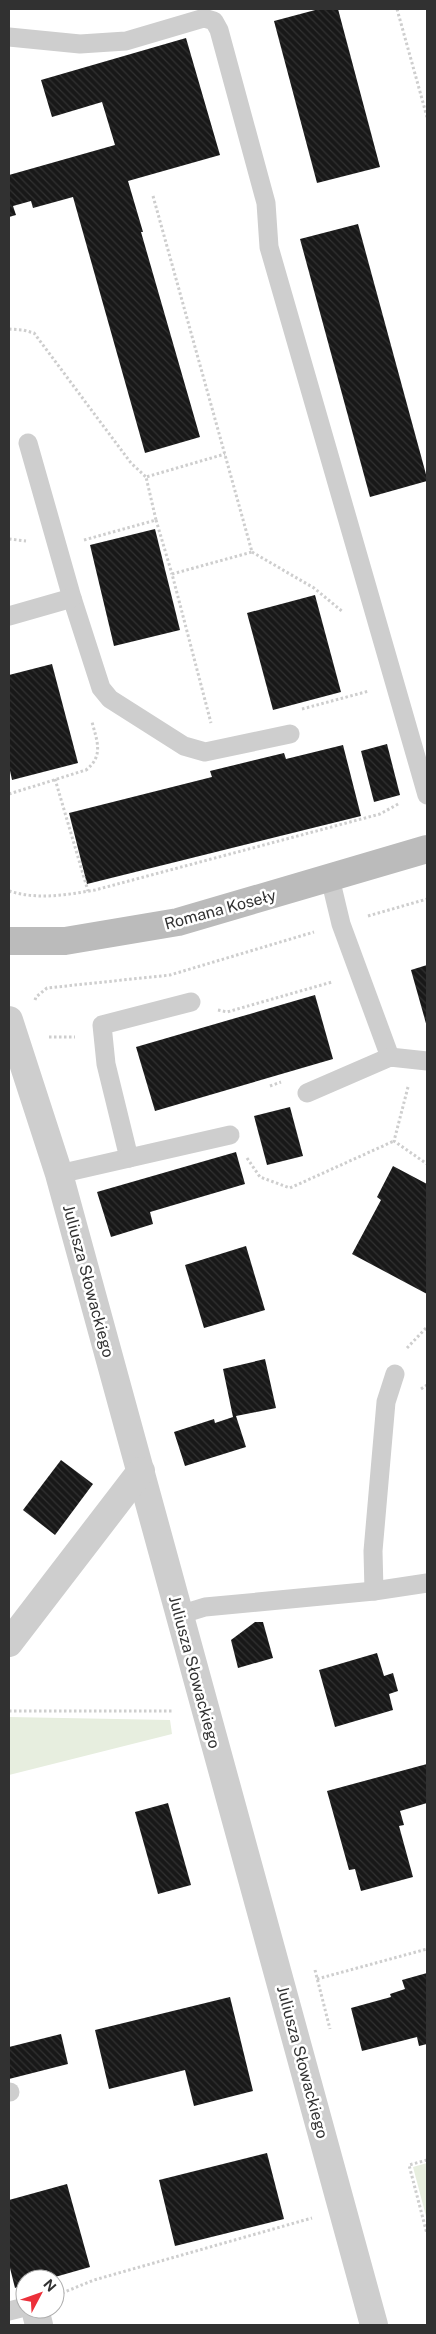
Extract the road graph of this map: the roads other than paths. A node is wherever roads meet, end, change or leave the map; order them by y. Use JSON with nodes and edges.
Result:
{"nodes":[{"id":1,"x":9,"y":37,"type":"edge"},
{"id":2,"x":28,"y":443,"type":"dead end"},
{"id":3,"x":72,"y":598,"type":"junction"},
{"id":4,"x":9,"y":616,"type":"edge"},
{"id":5,"x":290,"y":734,"type":"dead end"},
{"id":6,"x":427,"y":795,"type":"edge"},
{"id":7,"x":427,"y":849,"type":"edge"},
{"id":8,"x":330,"y":878,"type":"junction"},
{"id":9,"x":9,"y":941,"type":"edge"},
{"id":10,"x":191,"y":1002,"type":"road end"},
{"id":11,"x":9,"y":1020,"type":"edge"},
{"id":12,"x":390,"y":1057,"type":"junction"},
{"id":13,"x":421,"y":1060,"type":"edge"},
{"id":14,"x":307,"y":1093,"type":"dead end"},
{"id":15,"x":230,"y":1135,"type":"road end"},
{"id":16,"x":129,"y":1158,"type":"junction"},
{"id":17,"x":59,"y":1174,"type":"junction"},
{"id":18,"x":395,"y":1374,"type":"dead end"},
{"id":19,"x":141,"y":1471,"type":"junction"},
{"id":20,"x":427,"y":1583,"type":"edge"},
{"id":21,"x":374,"y":1591,"type":"junction"},
{"id":22,"x":179,"y":1615,"type":"junction"},
{"id":23,"x":9,"y":1643,"type":"edge"},
{"id":24,"x":374,"y":2325,"type":"edge"}],
"edges":[{"from":1,"to":6,"type":"lane"},
{"from":2,"to":3,"type":"lane"},
{"from":3,"to":4,"type":"lane"},
{"from":3,"to":5,"type":"lane"},
{"from":7,"to":8,"type":"street","name":"Romana Koseły"},
{"from":8,"to":9,"type":"street","name":"Romana Koseły"},
{"from":8,"to":12,"type":"lane"},
{"from":10,"to":16,"type":"lane"},
{"from":11,"to":17,"type":"street","name":"Juliusza Słowackiego"},
{"from":12,"to":13,"type":"lane"},
{"from":12,"to":14,"type":"lane"},
{"from":15,"to":16,"type":"lane"},
{"from":16,"to":17,"type":"lane"},
{"from":17,"to":19,"type":"street","name":"Juliusza Słowackiego"},
{"from":18,"to":21,"type":"lane"},
{"from":19,"to":22,"type":"street","name":"Juliusza Słowackiego"},
{"from":19,"to":23,"type":"street"},
{"from":20,"to":21,"type":"lane"},
{"from":21,"to":22,"type":"lane"},
{"from":22,"to":24,"type":"street","name":"Juliusza Słowackiego"}]}
